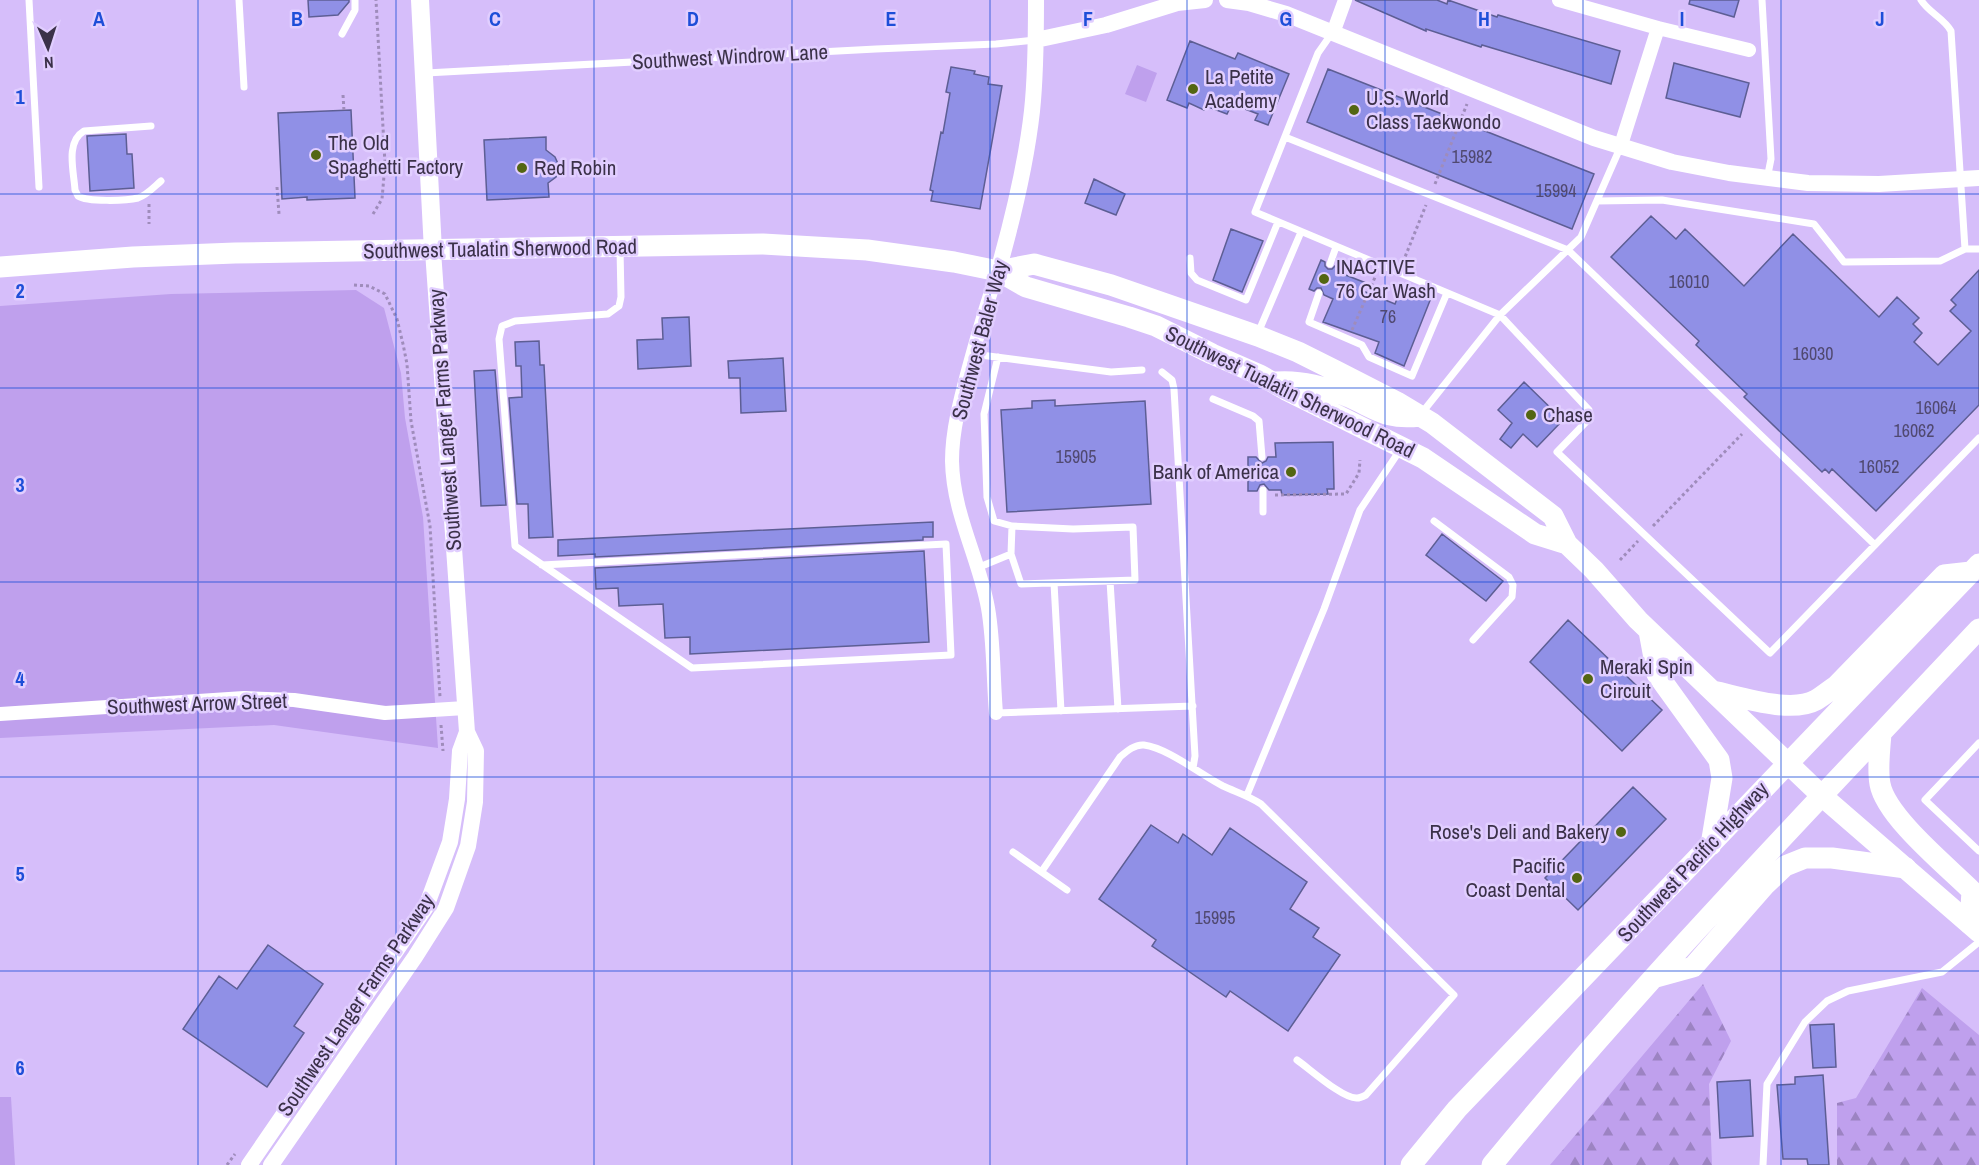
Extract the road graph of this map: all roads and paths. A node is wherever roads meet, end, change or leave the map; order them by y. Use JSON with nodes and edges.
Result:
{"nodes":[{"id":1,"x":29,"y":0,"type":"edge"},
{"id":2,"x":239,"y":0,"type":"edge"},
{"id":3,"x":355,"y":0,"type":"edge"},
{"id":4,"x":376,"y":0,"type":"edge"},
{"id":5,"x":420,"y":0,"type":"edge"},
{"id":6,"x":1035,"y":0,"type":"edge"},
{"id":7,"x":1205,"y":0,"type":"edge"},
{"id":8,"x":1227,"y":0,"type":"edge"},
{"id":9,"x":1345,"y":0,"type":"edge"},
{"id":10,"x":1559,"y":0,"type":"edge"},
{"id":11,"x":1762,"y":0,"type":"edge"},
{"id":12,"x":1921,"y":0,"type":"edge"},
{"id":13,"x":1658,"y":28,"type":"junction"},
{"id":14,"x":1333,"y":33,"type":"junction"},
{"id":15,"x":342,"y":34,"type":"dead end"},
{"id":16,"x":1036,"y":40,"type":"junction"},
{"id":17,"x":1749,"y":50,"type":"dead end"},
{"id":18,"x":424,"y":73,"type":"junction"},
{"id":19,"x":244,"y":87,"type":"dead end"},
{"id":20,"x":1473,"y":90,"type":"junction"},
{"id":21,"x":343,"y":95,"type":"dead end"},
{"id":22,"x":344,"y":111,"type":"dead end"},
{"id":23,"x":151,"y":126,"type":"dead end"},
{"id":24,"x":1285,"y":138,"type":"junction"},
{"id":25,"x":1620,"y":148,"type":"junction"},
{"id":26,"x":1767,"y":178,"type":"junction"},
{"id":27,"x":1979,"y":178,"type":"edge"},
{"id":28,"x":1960,"y":179,"type":"junction"},
{"id":29,"x":160,"y":181,"type":"dead end"},
{"id":30,"x":39,"y":187,"type":"dead end"},
{"id":31,"x":277,"y":187,"type":"dead end"},
{"id":32,"x":1430,"y":195,"type":"junction"},
{"id":33,"x":1597,"y":201,"type":"junction"},
{"id":34,"x":150,"y":213,"type":"dead end"},
{"id":35,"x":279,"y":214,"type":"dead end"},
{"id":36,"x":373,"y":214,"type":"dead end"},
{"id":37,"x":1278,"y":222,"type":"junction"},
{"id":38,"x":149,"y":224,"type":"dead end"},
{"id":39,"x":1301,"y":232,"type":"junction"},
{"id":40,"x":619,"y":247,"type":"junction"},
{"id":41,"x":1336,"y":247,"type":"junction"},
{"id":42,"x":1965,"y":249,"type":"junction"},
{"id":43,"x":1979,"y":249,"type":"edge"},
{"id":44,"x":1568,"y":250,"type":"junction"},
{"id":45,"x":433,"y":251,"type":"junction"},
{"id":46,"x":1190,"y":258,"type":"dead end"},
{"id":47,"x":1330,"y":264,"type":"dead end"},
{"id":48,"x":1380,"y":265,"type":"junction"},
{"id":49,"x":0,"y":267,"type":"edge"},
{"id":50,"x":998,"y":271,"type":"junction"},
{"id":51,"x":354,"y":285,"type":"dead end"},
{"id":52,"x":1319,"y":293,"type":"dead end"},
{"id":53,"x":1447,"y":293,"type":"junction"},
{"id":54,"x":1500,"y":315,"type":"junction"},
{"id":55,"x":1258,"y":336,"type":"junction"},
{"id":56,"x":1348,"y":339,"type":"junction"},
{"id":57,"x":973,"y":354,"type":"junction"},
{"id":58,"x":998,"y":357,"type":"junction"},
{"id":59,"x":1142,"y":370,"type":"dead end"},
{"id":60,"x":1162,"y":372,"type":"dead end"},
{"id":61,"x":1272,"y":382,"type":"junction"},
{"id":62,"x":1213,"y":399,"type":"dead end"},
{"id":63,"x":1420,"y":416,"type":"junction"},
{"id":64,"x":1750,"y":425,"type":"junction"},
{"id":65,"x":1979,"y":438,"type":"edge"},
{"id":66,"x":1402,"y":447,"type":"junction"},
{"id":67,"x":1262,"y":457,"type":"dead end"},
{"id":68,"x":1360,"y":460,"type":"dead end"},
{"id":69,"x":1263,"y":493,"type":"joint"},
{"id":70,"x":1263,"y":512,"type":"dead end"},
{"id":71,"x":1434,"y":521,"type":"dead end"},
{"id":72,"x":1012,"y":526,"type":"junction"},
{"id":73,"x":1644,"y":535,"type":"junction"},
{"id":74,"x":1567,"y":544,"type":"junction"},
{"id":75,"x":1875,"y":545,"type":"junction"},
{"id":76,"x":1011,"y":554,"type":"junction"},
{"id":77,"x":1620,"y":560,"type":"dead end"},
{"id":78,"x":542,"y":565,"type":"junction"},
{"id":79,"x":978,"y":568,"type":"junction"},
{"id":80,"x":1975,"y":568,"type":"edge"},
{"id":81,"x":1110,"y":581,"type":"junction"},
{"id":82,"x":1054,"y":583,"type":"junction"},
{"id":83,"x":1979,"y":629,"type":"edge"},
{"id":84,"x":1649,"y":631,"type":"junction"},
{"id":85,"x":1473,"y":640,"type":"dead end"},
{"id":86,"x":1712,"y":690,"type":"junction"},
{"id":87,"x":1193,"y":706,"type":"junction"},
{"id":88,"x":465,"y":708,"type":"junction"},
{"id":89,"x":1118,"y":709,"type":"junction"},
{"id":90,"x":441,"y":710,"type":"junction"},
{"id":91,"x":1061,"y":711,"type":"junction"},
{"id":92,"x":996,"y":713,"type":"joint"},
{"id":93,"x":0,"y":714,"type":"edge"},
{"id":94,"x":467,"y":732,"type":"junction"},
{"id":95,"x":1881,"y":733,"type":"junction"},
{"id":96,"x":1979,"y":743,"type":"edge"},
{"id":97,"x":443,"y":758,"type":"dead end"},
{"id":98,"x":1787,"y":762,"type":"junction"},
{"id":99,"x":1192,"y":768,"type":"junction"},
{"id":100,"x":1247,"y":795,"type":"junction"},
{"id":101,"x":1822,"y":796,"type":"junction"},
{"id":102,"x":1711,"y":845,"type":"junction"},
{"id":103,"x":1979,"y":851,"type":"edge"},
{"id":104,"x":1012,"y":852,"type":"dead end"},
{"id":105,"x":1906,"y":868,"type":"junction"},
{"id":106,"x":1041,"y":871,"type":"junction"},
{"id":107,"x":1067,"y":890,"type":"dead end"},
{"id":108,"x":1976,"y":933,"type":"edge"},
{"id":109,"x":1653,"y":978,"type":"junction"},
{"id":110,"x":1297,"y":1060,"type":"dead end"},
{"id":111,"x":240,"y":1147,"type":"dead end"},
{"id":112,"x":227,"y":1165,"type":"edge"},
{"id":113,"x":249,"y":1165,"type":"edge"},
{"id":114,"x":271,"y":1165,"type":"edge"},
{"id":115,"x":1411,"y":1165,"type":"edge"},
{"id":116,"x":1492,"y":1165,"type":"edge"},
{"id":117,"x":1763,"y":1165,"type":"edge"}],
"edges":[{"from":1,"to":30,"type":"lane"},
{"from":2,"to":19,"type":"lane"},
{"from":3,"to":15,"type":"lane"},
{"from":4,"to":36,"type":"path"},
{"from":5,"to":18,"type":"main road","name":"Southwest Langer Farms Parkway"},
{"from":6,"to":16,"type":"street","name":"Southwest Baler Way"},
{"from":7,"to":16,"type":"street"},
{"from":8,"to":14,"type":"street"},
{"from":9,"to":14,"type":"street"},
{"from":10,"to":13,"type":"street"},
{"from":11,"to":26,"type":"lane"},
{"from":12,"to":28,"type":"lane"},
{"from":13,"to":17,"type":"street"},
{"from":13,"to":25,"type":"street"},
{"from":14,"to":20,"type":"street"},
{"from":14,"to":24,"type":"lane"},
{"from":16,"to":18,"type":"lane","name":"Southwest Windrow Lane"},
{"from":16,"to":50,"type":"street","name":"Southwest Baler Way"},
{"from":18,"to":45,"type":"main road","name":"Southwest Langer Farms Parkway"},
{"from":20,"to":25,"type":"street"},
{"from":20,"to":32,"type":"path"},
{"from":21,"to":22,"type":"path"},
{"from":23,"to":29,"type":"lane"},
{"from":24,"to":32,"type":"lane"},
{"from":24,"to":37,"type":"lane"},
{"from":25,"to":26,"type":"street"},
{"from":25,"to":33,"type":"lane"},
{"from":26,"to":28,"type":"street"},
{"from":27,"to":28,"type":"street"},
{"from":28,"to":42,"type":"lane"},
{"from":31,"to":35,"type":"path"},
{"from":32,"to":44,"type":"lane"},
{"from":32,"to":48,"type":"path"},
{"from":33,"to":42,"type":"lane"},
{"from":33,"to":44,"type":"lane"},
{"from":34,"to":38,"type":"path"},
{"from":37,"to":39,"type":"lane"},
{"from":37,"to":46,"type":"lane"},
{"from":39,"to":41,"type":"lane"},
{"from":39,"to":55,"type":"lane"},
{"from":40,"to":45,"type":"main road","name":"Southwest Tualatin Sherwood Road"},
{"from":40,"to":50,"type":"main road","name":"Southwest Tualatin Sherwood Road"},
{"from":40,"to":78,"type":"lane"},
{"from":41,"to":47,"type":"lane"},
{"from":41,"to":48,"type":"lane"},
{"from":42,"to":43,"type":"lane"},
{"from":44,"to":54,"type":"lane"},
{"from":44,"to":64,"type":"lane"},
{"from":45,"to":49,"type":"main road","name":"Southwest Tualatin Sherwood Road"},
{"from":45,"to":88,"type":"street","name":"Southwest Langer Farms Parkway"},
{"from":48,"to":53,"type":"lane"},
{"from":48,"to":56,"type":"path"},
{"from":50,"to":55,"type":"main road","name":"Southwest Tualatin Sherwood Road"},
{"from":50,"to":57,"type":"street","name":"Southwest Baler Way"},
{"from":50,"to":61,"type":"main road","name":"Southwest Tualatin Sherwood Road"},
{"from":51,"to":90,"type":"path"},
{"from":52,"to":56,"type":"lane"},
{"from":53,"to":54,"type":"lane"},
{"from":53,"to":56,"type":"lane"},
{"from":54,"to":63,"type":"lane"},
{"from":54,"to":73,"type":"lane"},
{"from":55,"to":63,"type":"main road","name":"Southwest Tualatin Sherwood Road"},
{"from":57,"to":58,"type":"lane"},
{"from":57,"to":79,"type":"street","name":"Southwest Baler Way"},
{"from":58,"to":59,"type":"lane"},
{"from":58,"to":72,"type":"lane"},
{"from":60,"to":87,"type":"lane"},
{"from":61,"to":63,"type":"main road"},
{"from":61,"to":66,"type":"main road","name":"Southwest Tualatin Sherwood Road"},
{"from":62,"to":67,"type":"lane"},
{"from":63,"to":74,"type":"main road","name":"Southwest Tualatin Sherwood Road"},
{"from":64,"to":73,"type":"path"},
{"from":64,"to":75,"type":"lane"},
{"from":65,"to":75,"type":"lane"},
{"from":66,"to":74,"type":"main road","name":"Southwest Tualatin Sherwood Road"},
{"from":66,"to":100,"type":"lane"},
{"from":68,"to":69,"type":"path"},
{"from":69,"to":70,"type":"lane"},
{"from":71,"to":85,"type":"lane"},
{"from":72,"to":76,"type":"lane"},
{"from":72,"to":81,"type":"lane"},
{"from":73,"to":75,"type":"lane"},
{"from":73,"to":77,"type":"path"},
{"from":74,"to":84,"type":"main road","name":"Southwest Tualatin Sherwood Road"},
{"from":76,"to":79,"type":"lane"},
{"from":76,"to":82,"type":"lane"},
{"from":78,"to":78,"type":"lane"},
{"from":79,"to":92,"type":"street","name":"Southwest Baler Way"},
{"from":80,"to":86,"type":"main road"},
{"from":80,"to":98,"type":"main road","name":"Southwest Pacific Highway"},
{"from":81,"to":82,"type":"lane"},
{"from":81,"to":89,"type":"lane"},
{"from":82,"to":91,"type":"lane"},
{"from":83,"to":95,"type":"main road"},
{"from":84,"to":86,"type":"main road","name":"Southwest Tualatin Sherwood Road"},
{"from":84,"to":102,"type":"main road"},
{"from":86,"to":98,"type":"main road","name":"Southwest Tualatin Sherwood Road"},
{"from":87,"to":89,"type":"lane"},
{"from":87,"to":99,"type":"lane"},
{"from":88,"to":90,"type":"street","name":"Southwest Arrow Street"},
{"from":88,"to":94,"type":"street","name":"Southwest Langer Farms Parkway"},
{"from":89,"to":91,"type":"lane"},
{"from":90,"to":93,"type":"street","name":"Southwest Arrow Street"},
{"from":90,"to":97,"type":"path"},
{"from":91,"to":92,"type":"lane"},
{"from":94,"to":113,"type":"street","name":"Southwest Langer Farms Parkway"},
{"from":94,"to":114,"type":"street","name":"Southwest Langer Farms Parkway"},
{"from":95,"to":101,"type":"main road"},
{"from":95,"to":108,"type":"main road"},
{"from":96,"to":103,"type":"lane"},
{"from":98,"to":101,"type":"main road","name":"Southwest Tualatin Sherwood Road"},
{"from":98,"to":102,"type":"main road","name":"Southwest Pacific Highway"},
{"from":99,"to":100,"type":"lane"},
{"from":99,"to":106,"type":"lane"},
{"from":100,"to":110,"type":"lane"},
{"from":101,"to":105,"type":"main road","name":"Southwest Tualatin Sherwood Road"},
{"from":101,"to":109,"type":"main road"},
{"from":102,"to":115,"type":"main road","name":"Southwest Pacific Highway"},
{"from":104,"to":106,"type":"lane"},
{"from":105,"to":108,"type":"main road","name":"Southwest Tualatin Sherwood Road"},
{"from":105,"to":109,"type":"main road"},
{"from":106,"to":107,"type":"lane"},
{"from":108,"to":117,"type":"lane"},
{"from":109,"to":116,"type":"main road"},
{"from":111,"to":112,"type":"path"}]}
